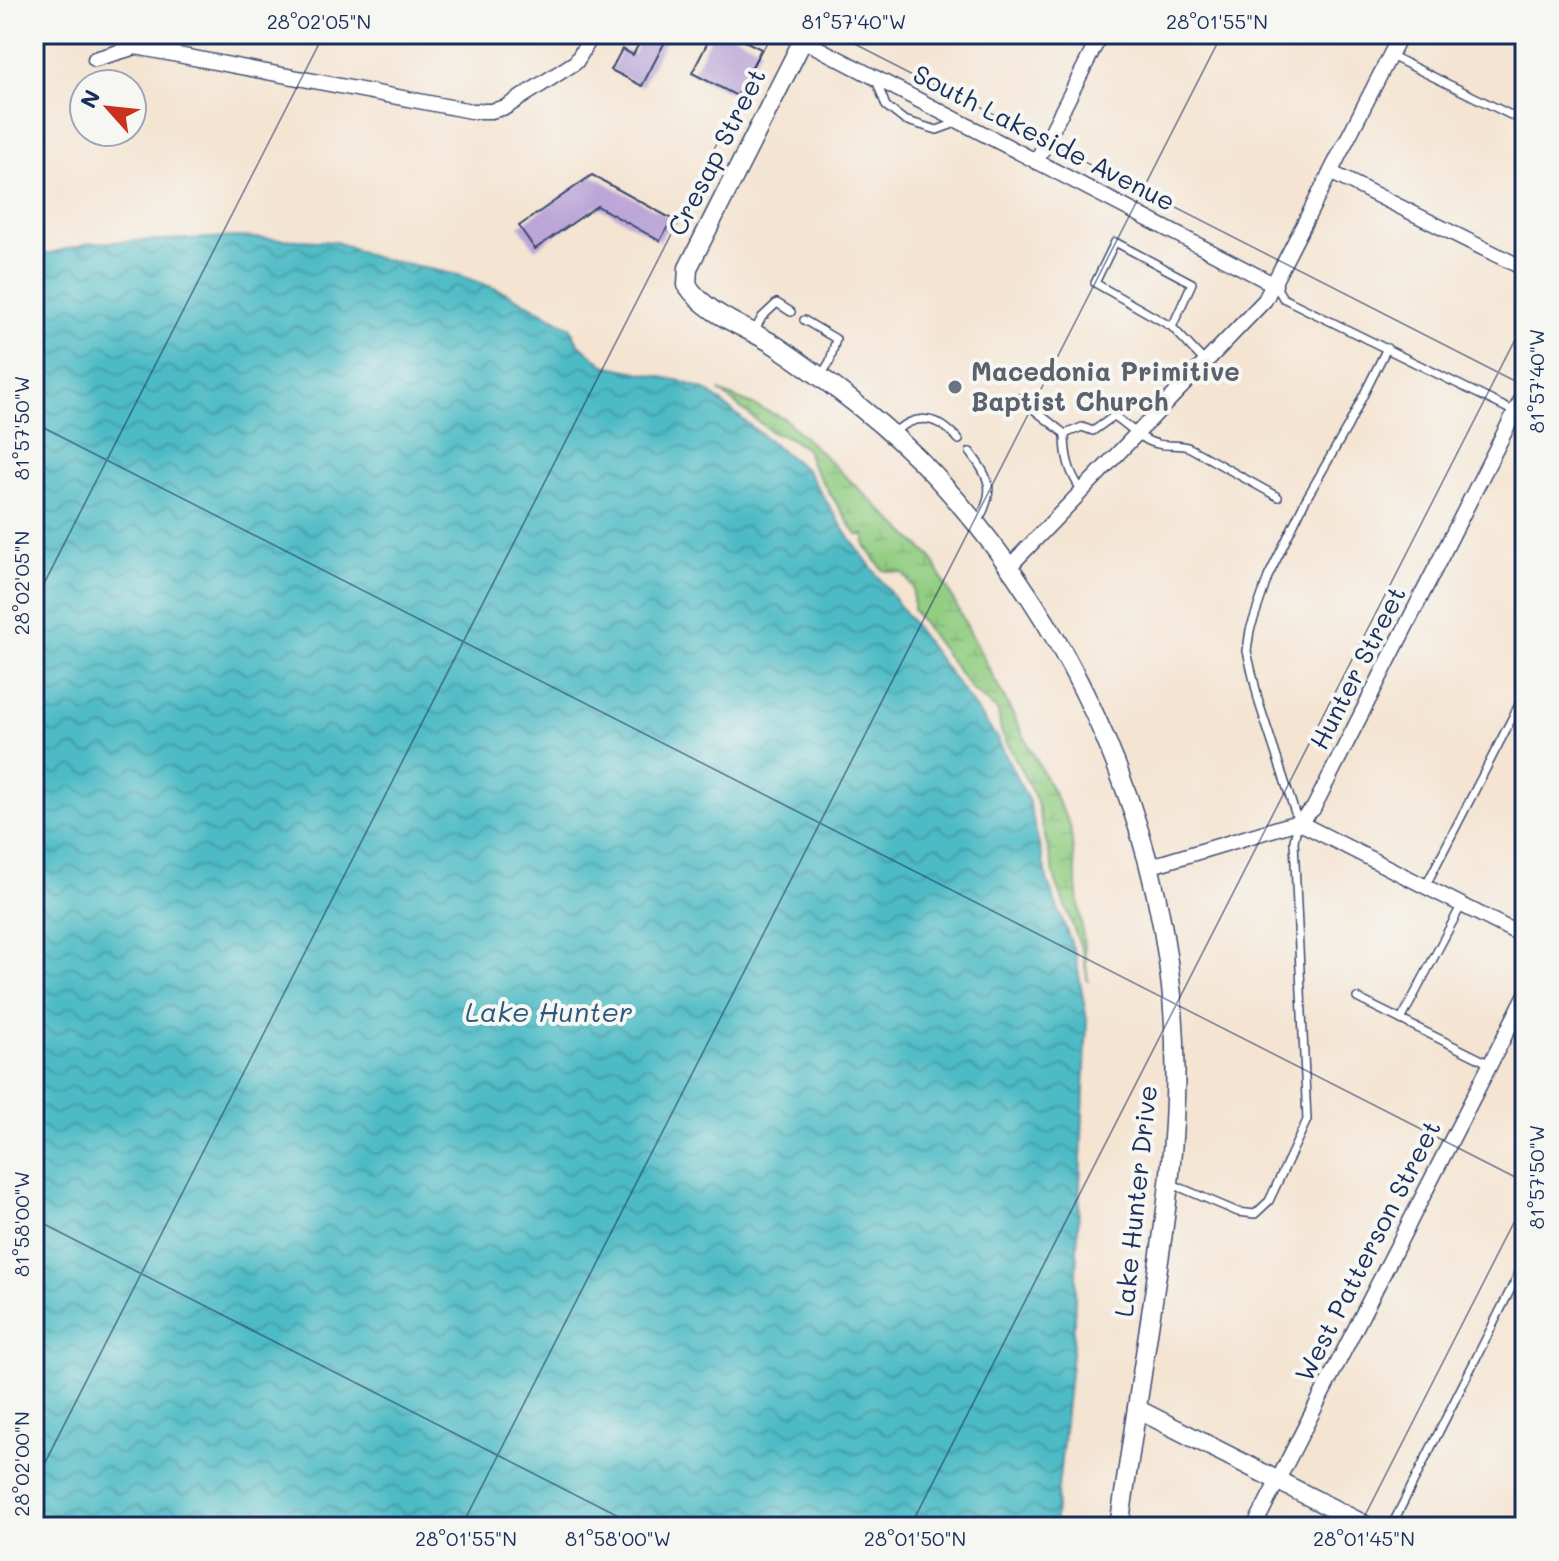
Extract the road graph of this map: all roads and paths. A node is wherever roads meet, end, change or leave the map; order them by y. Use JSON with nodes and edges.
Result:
{"nodes":[{"id":1,"x":593,"y":34,"type":"edge"},
{"id":2,"x":1101,"y":34,"type":"edge"},
{"id":3,"x":1401,"y":34,"type":"edge"},
{"id":4,"x":800,"y":36,"type":"edge"},
{"id":5,"x":1390,"y":56,"type":"junction"},
{"id":6,"x":95,"y":59,"type":"dead end"},
{"id":7,"x":876,"y":78,"type":"junction"},
{"id":8,"x":959,"y":122,"type":"junction"},
{"id":9,"x":1525,"y":122,"type":"edge"},
{"id":10,"x":1036,"y":162,"type":"junction"},
{"id":11,"x":1332,"y":173,"type":"junction"},
{"id":12,"x":1525,"y":269,"type":"edge"},
{"id":13,"x":1275,"y":285,"type":"junction"},
{"id":14,"x":693,"y":294,"type":"joint"},
{"id":15,"x":791,"y":312,"type":"dead end"},
{"id":16,"x":804,"y":320,"type":"dead end"},
{"id":17,"x":1172,"y":327,"type":"junction"},
{"id":18,"x":754,"y":332,"type":"junction"},
{"id":19,"x":1387,"y":348,"type":"junction"},
{"id":20,"x":1206,"y":363,"type":"junction"},
{"id":21,"x":820,"y":377,"type":"junction"},
{"id":22,"x":1525,"y":392,"type":"edge"},
{"id":23,"x":1019,"y":398,"type":"dead end"},
{"id":24,"x":1520,"y":415,"type":"edge"},
{"id":25,"x":1065,"y":434,"type":"junction"},
{"id":26,"x":1138,"y":434,"type":"junction"},
{"id":27,"x":892,"y":435,"type":"junction"},
{"id":28,"x":959,"y":440,"type":"dead end"},
{"id":29,"x":970,"y":452,"type":"dead end"},
{"id":30,"x":1082,"y":492,"type":"junction"},
{"id":31,"x":1278,"y":497,"type":"dead end"},
{"id":32,"x":977,"y":523,"type":"junction"},
{"id":33,"x":1010,"y":566,"type":"junction"},
{"id":34,"x":1525,"y":693,"type":"edge"},
{"id":35,"x":1298,"y":822,"type":"junction"},
{"id":36,"x":1148,"y":867,"type":"junction"},
{"id":37,"x":1425,"y":887,"type":"junction"},
{"id":38,"x":1461,"y":906,"type":"junction"},
{"id":39,"x":1525,"y":937,"type":"edge"},
{"id":40,"x":1525,"y":996,"type":"edge"},
{"id":41,"x":1357,"y":998,"type":"dead end"},
{"id":42,"x":1401,"y":1020,"type":"junction"},
{"id":43,"x":1490,"y":1064,"type":"junction"},
{"id":44,"x":1170,"y":1183,"type":"junction"},
{"id":45,"x":1525,"y":1261,"type":"edge"},
{"id":46,"x":1137,"y":1409,"type":"junction"},
{"id":47,"x":1277,"y":1480,"type":"junction"},
{"id":48,"x":1119,"y":1527,"type":"edge"},
{"id":49,"x":1254,"y":1527,"type":"edge"},
{"id":50,"x":1369,"y":1527,"type":"edge"},
{"id":51,"x":1391,"y":1527,"type":"edge"}],
"edges":[{"from":1,"to":6,"type":"street"},
{"from":2,"to":10,"type":"street"},
{"from":3,"to":5,"type":"street"},
{"from":4,"to":7,"type":"street","name":"South Lakeside Avenue"},
{"from":4,"to":14,"type":"street","name":"Cresap Street"},
{"from":5,"to":9,"type":"lane"},
{"from":5,"to":11,"type":"street"},
{"from":7,"to":8,"type":"street","name":"South Lakeside Avenue"},
{"from":7,"to":8,"type":"lane"},
{"from":8,"to":10,"type":"street","name":"South Lakeside Avenue"},
{"from":10,"to":13,"type":"street","name":"South Lakeside Avenue"},
{"from":11,"to":12,"type":"street"},
{"from":11,"to":13,"type":"street"},
{"from":13,"to":19,"type":"lane"},
{"from":13,"to":20,"type":"street"},
{"from":14,"to":18,"type":"street","name":"Lake Hunter Drive"},
{"from":15,"to":18,"type":"lane"},
{"from":16,"to":21,"type":"lane"},
{"from":17,"to":17,"type":"lane"},
{"from":17,"to":20,"type":"lane"},
{"from":18,"to":21,"type":"street","name":"Lake Hunter Drive"},
{"from":19,"to":24,"type":"lane"},
{"from":19,"to":35,"type":"lane"},
{"from":20,"to":26,"type":"street"},
{"from":21,"to":27,"type":"street","name":"Lake Hunter Drive"},
{"from":22,"to":24,"type":"street","name":"Hunter Street"},
{"from":23,"to":25,"type":"lane"},
{"from":24,"to":35,"type":"street","name":"Hunter Street"},
{"from":25,"to":26,"type":"lane"},
{"from":25,"to":30,"type":"lane"},
{"from":26,"to":30,"type":"street"},
{"from":26,"to":31,"type":"lane"},
{"from":27,"to":28,"type":"lane"},
{"from":27,"to":32,"type":"street","name":"Lake Hunter Drive"},
{"from":29,"to":32,"type":"lane"},
{"from":30,"to":33,"type":"street"},
{"from":32,"to":33,"type":"street","name":"Lake Hunter Drive"},
{"from":33,"to":36,"type":"street","name":"Lake Hunter Drive"},
{"from":34,"to":37,"type":"lane"},
{"from":35,"to":36,"type":"street"},
{"from":35,"to":37,"type":"street"},
{"from":35,"to":44,"type":"lane"},
{"from":36,"to":44,"type":"street","name":"Lake Hunter Drive"},
{"from":37,"to":38,"type":"street"},
{"from":38,"to":39,"type":"street"},
{"from":38,"to":42,"type":"lane"},
{"from":40,"to":43,"type":"street","name":"West Patterson Street"},
{"from":41,"to":42,"type":"lane"},
{"from":42,"to":43,"type":"lane"},
{"from":43,"to":47,"type":"street","name":"West Patterson Street"},
{"from":44,"to":46,"type":"street","name":"Lake Hunter Drive"},
{"from":45,"to":51,"type":"lane"},
{"from":46,"to":47,"type":"street"},
{"from":46,"to":48,"type":"street","name":"Lake Hunter Drive"},
{"from":47,"to":49,"type":"street","name":"West Patterson Street"},
{"from":47,"to":50,"type":"street"}]}
